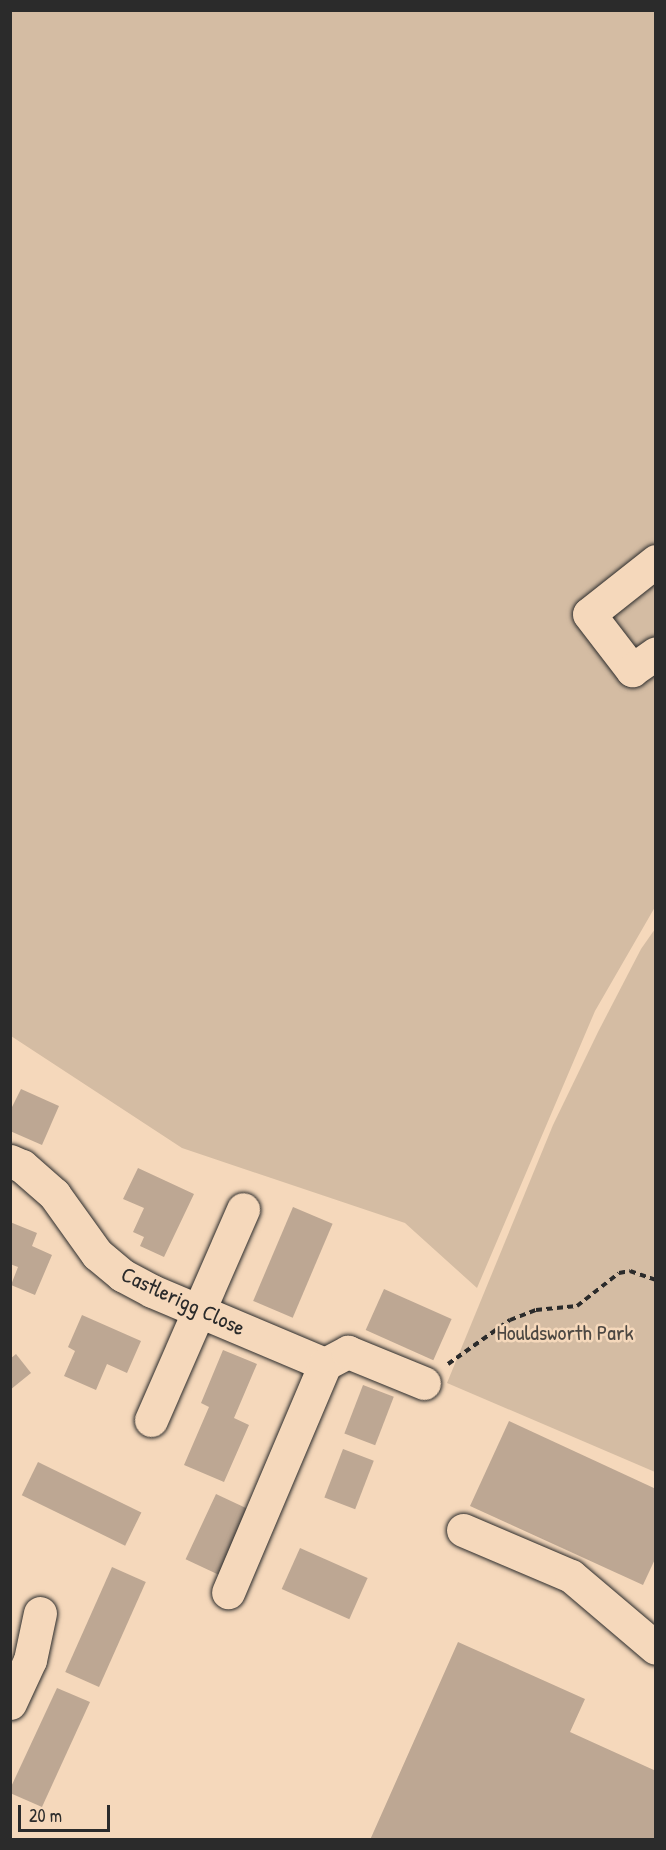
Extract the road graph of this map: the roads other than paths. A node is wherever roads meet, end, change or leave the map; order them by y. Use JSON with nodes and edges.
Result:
{"nodes":[{"id":1,"x":656,"y":561,"type":"edge"},
{"id":2,"x":656,"y":653,"type":"edge"},
{"id":3,"x":10,"y":1161,"type":"edge"},
{"id":4,"x":243,"y":1209,"type":"dead end"},
{"id":5,"x":198,"y":1311,"type":"junction"},
{"id":6,"x":325,"y":1364,"type":"junction"},
{"id":7,"x":424,"y":1383,"type":"road end"},
{"id":8,"x":151,"y":1420,"type":"dead end"},
{"id":9,"x":463,"y":1530,"type":"dead end"},
{"id":10,"x":228,"y":1592,"type":"dead end"},
{"id":11,"x":40,"y":1613,"type":"dead end"},
{"id":12,"x":656,"y":1648,"type":"edge"},
{"id":13,"x":10,"y":1703,"type":"edge"}],
"edges":[{"from":1,"to":2,"type":"street"},
{"from":3,"to":5,"type":"street","name":"Castlerigg Close"},
{"from":4,"to":5,"type":"street"},
{"from":5,"to":6,"type":"street","name":"Castlerigg Close"},
{"from":5,"to":8,"type":"street"},
{"from":6,"to":7,"type":"street"},
{"from":6,"to":10,"type":"street"},
{"from":9,"to":12,"type":"street"},
{"from":11,"to":13,"type":"street"}]}
